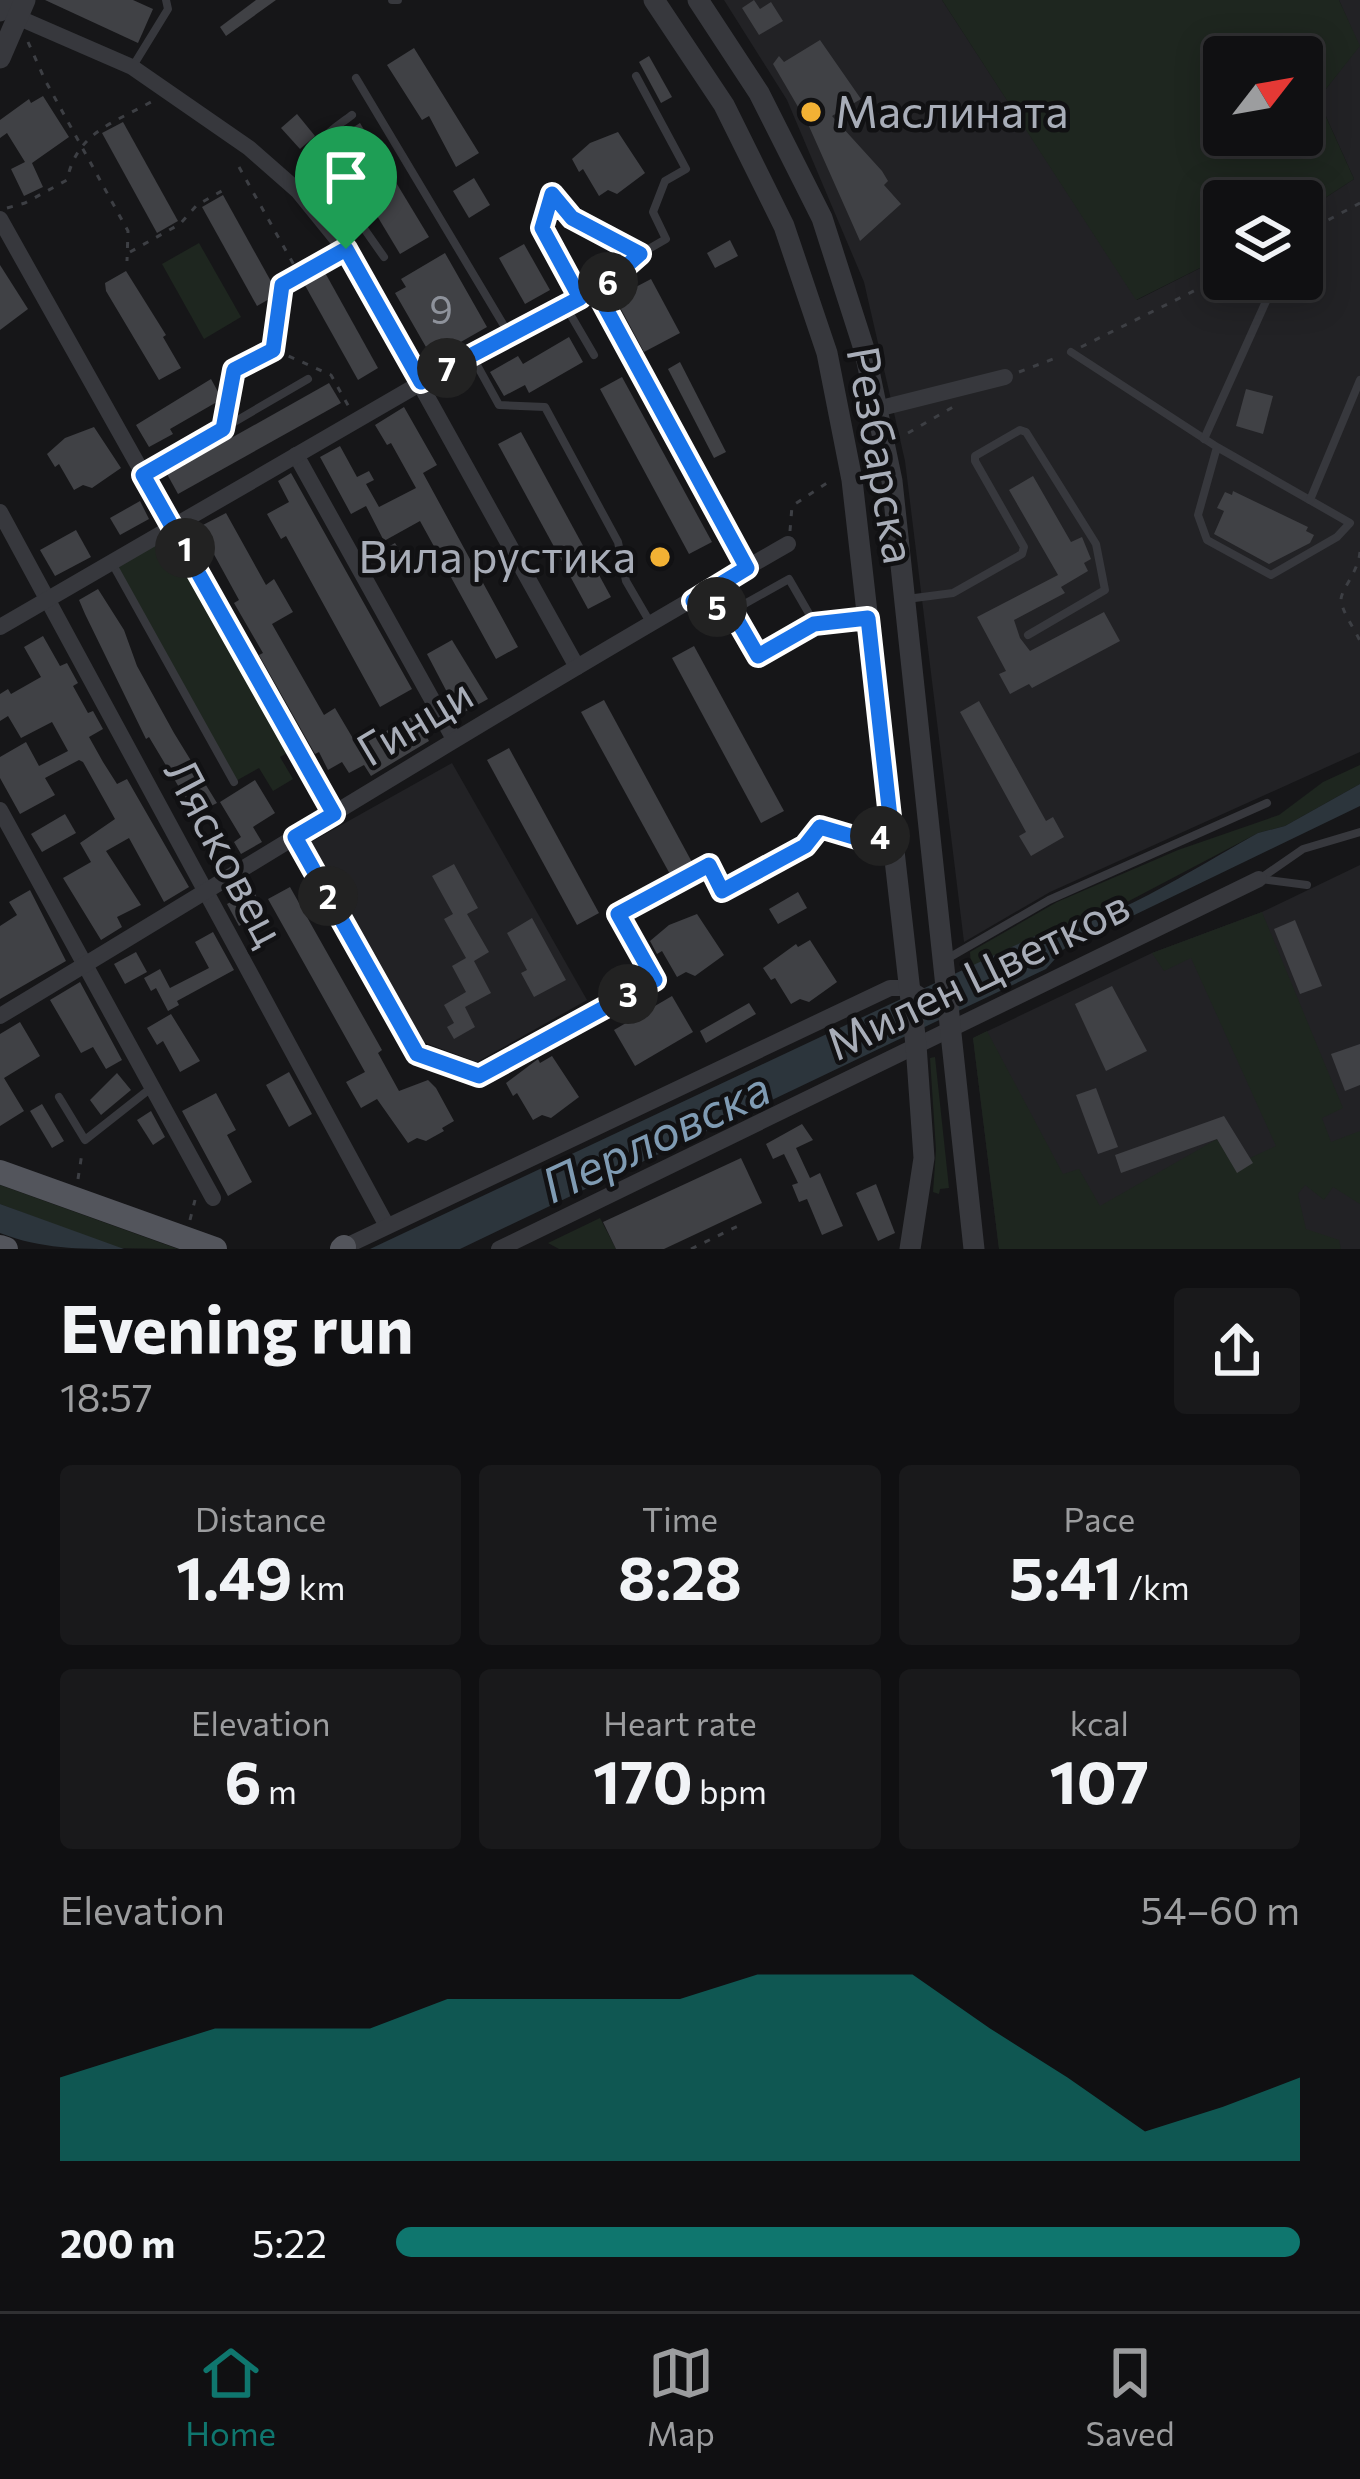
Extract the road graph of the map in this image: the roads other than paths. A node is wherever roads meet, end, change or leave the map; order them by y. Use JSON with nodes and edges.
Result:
{"nodes":[{"id":1,"x":166,"y":0,"type":"edge"},
{"id":2,"x":654,"y":0,"type":"edge"},
{"id":3,"x":698,"y":0,"type":"edge"},
{"id":4,"x":12,"y":7,"type":"edge"},
{"id":5,"x":0,"y":58,"type":"edge"},
{"id":6,"x":132,"y":67,"type":"junction"},
{"id":7,"x":636,"y":76,"type":"dead end"},
{"id":8,"x":356,"y":78,"type":"dead end"},
{"id":9,"x":352,"y":115,"type":"dead end"},
{"id":10,"x":321,"y":166,"type":"junction"},
{"id":11,"x":298,"y":190,"type":"junction"},
{"id":12,"x":0,"y":216,"type":"edge"},
{"id":13,"x":384,"y":257,"type":"dead end"},
{"id":14,"x":581,"y":298,"type":"junction"},
{"id":15,"x":1267,"y":300,"type":"edge"},
{"id":16,"x":509,"y":335,"type":"junction"},
{"id":17,"x":1071,"y":352,"type":"road end"},
{"id":18,"x":472,"y":355,"type":"junction"},
{"id":19,"x":594,"y":355,"type":"dead end"},
{"id":20,"x":1005,"y":377,"type":"road end"},
{"id":21,"x":308,"y":379,"type":"dead end"},
{"id":22,"x":1360,"y":380,"type":"edge"},
{"id":23,"x":421,"y":382,"type":"junction"},
{"id":24,"x":877,"y":409,"type":"junction"},
{"id":25,"x":1204,"y":439,"type":"junction"},
{"id":26,"x":1217,"y":447,"type":"junction"},
{"id":27,"x":296,"y":455,"type":"junction"},
{"id":28,"x":143,"y":475,"type":"junction"},
{"id":29,"x":1310,"y":500,"type":"junction"},
{"id":30,"x":0,"y":512,"type":"edge"},
{"id":31,"x":173,"y":527,"type":"junction"},
{"id":32,"x":788,"y":544,"type":"road end"},
{"id":33,"x":111,"y":562,"type":"junction"},
{"id":34,"x":747,"y":568,"type":"junction"},
{"id":35,"x":47,"y":599,"type":"junction"},
{"id":36,"x":905,"y":599,"type":"junction"},
{"id":37,"x":693,"y":601,"type":"junction"},
{"id":38,"x":732,"y":611,"type":"junction"},
{"id":39,"x":651,"y":624,"type":"junction"},
{"id":40,"x":0,"y":627,"type":"edge"},
{"id":41,"x":1028,"y":635,"type":"dead end"},
{"id":42,"x":577,"y":667,"type":"junction"},
{"id":43,"x":454,"y":739,"type":"junction"},
{"id":44,"x":234,"y":782,"type":"dead end"},
{"id":45,"x":1267,"y":803,"type":"dead end"},
{"id":46,"x":0,"y":810,"type":"edge"},
{"id":47,"x":334,"y":814,"type":"junction"},
{"id":48,"x":1360,"y":832,"type":"edge"},
{"id":49,"x":892,"y":835,"type":"junction"},
{"id":50,"x":295,"y":837,"type":"junction"},
{"id":51,"x":1259,"y":879,"type":"junction"},
{"id":52,"x":1307,"y":885,"type":"dead end"},
{"id":53,"x":207,"y":894,"type":"junction"},
{"id":54,"x":944,"y":961,"type":"junction"},
{"id":55,"x":85,"y":965,"type":"junction"},
{"id":56,"x":909,"y":988,"type":"junction"},
{"id":57,"x":0,"y":1016,"type":"edge"},
{"id":58,"x":950,"y":1022,"type":"junction"},
{"id":59,"x":916,"y":1045,"type":"junction"},
{"id":60,"x":152,"y":1087,"type":"junction"},
{"id":61,"x":59,"y":1097,"type":"dead end"},
{"id":62,"x":0,"y":1172,"type":"edge"},
{"id":63,"x":204,"y":1199,"type":"road end"},
{"id":64,"x":387,"y":1226,"type":"junction"},
{"id":65,"x":342,"y":1248,"type":"edge"},
{"id":66,"x":215,"y":1249,"type":"edge"},
{"id":67,"x":499,"y":1249,"type":"edge"},
{"id":68,"x":910,"y":1249,"type":"edge"},
{"id":69,"x":974,"y":1249,"type":"edge"}],
"edges":[{"from":1,"to":6,"type":"lane"},
{"from":2,"to":49,"type":"street","name":"Резбарска"},
{"from":3,"to":24,"type":"street","name":"Резбарска"},
{"from":4,"to":5,"type":"street"},
{"from":4,"to":6,"type":"street"},
{"from":6,"to":11,"type":"street"},
{"from":7,"to":14,"type":"lane"},
{"from":8,"to":16,"type":"lane"},
{"from":9,"to":10,"type":"lane"},
{"from":10,"to":11,"type":"lane"},
{"from":10,"to":13,"type":"lane"},
{"from":11,"to":23,"type":"street"},
{"from":12,"to":28,"type":"street"},
{"from":14,"to":16,"type":"street"},
{"from":14,"to":19,"type":"lane"},
{"from":14,"to":34,"type":"street"},
{"from":15,"to":25,"type":"lane"},
{"from":16,"to":18,"type":"street"},
{"from":17,"to":25,"type":"lane"},
{"from":18,"to":23,"type":"street"},
{"from":18,"to":39,"type":"lane"},
{"from":20,"to":24,"type":"street"},
{"from":21,"to":28,"type":"lane"},
{"from":22,"to":29,"type":"lane"},
{"from":23,"to":27,"type":"street"},
{"from":23,"to":42,"type":"street"},
{"from":24,"to":36,"type":"street","name":"Резбарска"},
{"from":25,"to":26,"type":"lane"},
{"from":26,"to":29,"type":"lane"},
{"from":26,"to":29,"type":"lane"},
{"from":27,"to":31,"type":"street"},
{"from":27,"to":43,"type":"street"},
{"from":28,"to":31,"type":"street"},
{"from":30,"to":35,"type":"street","name":"Лясковец"},
{"from":31,"to":33,"type":"street"},
{"from":31,"to":47,"type":"street"},
{"from":32,"to":34,"type":"street","name":"Гинци"},
{"from":33,"to":35,"type":"street"},
{"from":33,"to":44,"type":"lane"},
{"from":34,"to":37,"type":"street","name":"Гинци"},
{"from":35,"to":40,"type":"street"},
{"from":35,"to":53,"type":"street","name":"Лясковец"},
{"from":36,"to":41,"type":"lane"},
{"from":36,"to":54,"type":"street","name":"Резбарска"},
{"from":37,"to":38,"type":"lane"},
{"from":37,"to":39,"type":"street","name":"Гинци"},
{"from":38,"to":38,"type":"lane"},
{"from":39,"to":42,"type":"street","name":"Гинци"},
{"from":42,"to":43,"type":"street","name":"Гинци"},
{"from":43,"to":47,"type":"street","name":"Гинци"},
{"from":45,"to":54,"type":"lane"},
{"from":46,"to":55,"type":"street"},
{"from":47,"to":50,"type":"street","name":"Гинци"},
{"from":48,"to":51,"type":"lane","name":"Милен Цветков"},
{"from":49,"to":50,"type":"lane"},
{"from":49,"to":56,"type":"street","name":"Резбарска"},
{"from":50,"to":53,"type":"street","name":"Гинци"},
{"from":51,"to":52,"type":"lane"},
{"from":51,"to":58,"type":"street","name":"Милен Цветков"},
{"from":53,"to":55,"type":"street","name":"Гинци"},
{"from":53,"to":64,"type":"street","name":"Лясковец"},
{"from":54,"to":58,"type":"street","name":"Резбарска"},
{"from":55,"to":57,"type":"street","name":"Гинци"},
{"from":55,"to":60,"type":"street"},
{"from":56,"to":58,"type":"street","name":"Милен Цветков"},
{"from":56,"to":59,"type":"street","name":"Резбарска"},
{"from":56,"to":64,"type":"street","name":"Милен Цветков"},
{"from":58,"to":59,"type":"street","name":"Милен Цветков"},
{"from":58,"to":69,"type":"street","name":"Резбарска"},
{"from":59,"to":67,"type":"street","name":"Милен Цветков"},
{"from":59,"to":68,"type":"street","name":"Резбарска"},
{"from":60,"to":61,"type":"lane"},
{"from":60,"to":63,"type":"street"},
{"from":62,"to":66,"type":"main road"},
{"from":64,"to":65,"type":"street","name":"Милен Цветков"}]}
